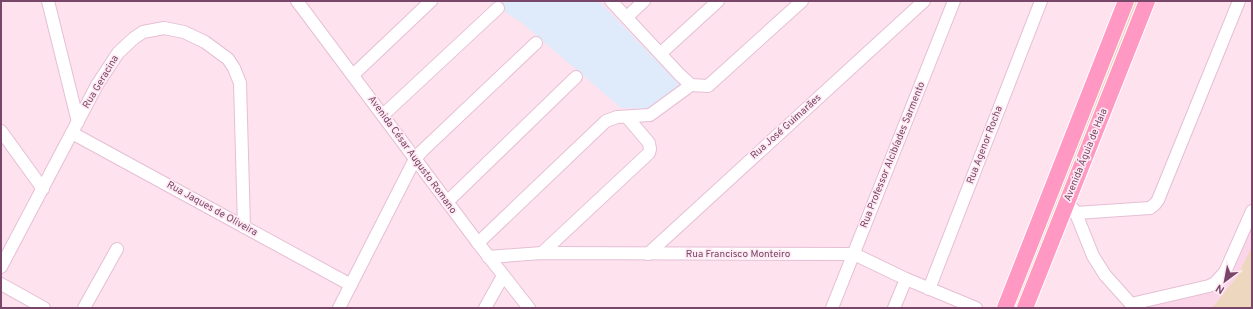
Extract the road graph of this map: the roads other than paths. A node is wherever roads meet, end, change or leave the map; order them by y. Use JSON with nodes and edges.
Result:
{"nodes":[{"id":1,"x":48,"y":1,"type":"edge"},
{"id":2,"x":298,"y":1,"type":"edge"},
{"id":3,"x":431,"y":1,"type":"edge"},
{"id":4,"x":611,"y":1,"type":"edge"},
{"id":5,"x":644,"y":1,"type":"edge"},
{"id":6,"x":718,"y":1,"type":"edge"},
{"id":7,"x":802,"y":1,"type":"edge"},
{"id":8,"x":924,"y":1,"type":"edge"},
{"id":9,"x":954,"y":1,"type":"edge"},
{"id":10,"x":1041,"y":1,"type":"edge"},
{"id":11,"x":1126,"y":1,"type":"edge"},
{"id":12,"x":1146,"y":1,"type":"edge"},
{"id":13,"x":1239,"y":1,"type":"edge"},
{"id":14,"x":498,"y":8,"type":"dead end"},
{"id":15,"x":627,"y":17,"type":"junction"},
{"id":16,"x":536,"y":43,"type":"dead end"},
{"id":17,"x":661,"y":53,"type":"junction"},
{"id":18,"x":353,"y":75,"type":"junction"},
{"id":19,"x":576,"y":77,"type":"dead end"},
{"id":20,"x":691,"y":84,"type":"junction"},
{"id":21,"x":383,"y":115,"type":"junction"},
{"id":22,"x":627,"y":117,"type":"junction"},
{"id":23,"x":78,"y":122,"type":"junction"},
{"id":24,"x":1,"y":131,"type":"edge"},
{"id":25,"x":72,"y":133,"type":"junction"},
{"id":26,"x":415,"y":159,"type":"junction"},
{"id":27,"x":43,"y":189,"type":"junction"},
{"id":28,"x":447,"y":202,"type":"junction"},
{"id":29,"x":1071,"y":208,"type":"junction"},
{"id":30,"x":1252,"y":211,"type":"edge"},
{"id":31,"x":244,"y":227,"type":"junction"},
{"id":32,"x":478,"y":243,"type":"junction"},
{"id":33,"x":117,"y":249,"type":"dead end"},
{"id":34,"x":542,"y":254,"type":"junction"},
{"id":35,"x":648,"y":254,"type":"junction"},
{"id":36,"x":854,"y":254,"type":"junction"},
{"id":37,"x":488,"y":257,"type":"junction"},
{"id":38,"x":1,"y":266,"type":"edge"},
{"id":39,"x":503,"y":276,"type":"junction"},
{"id":40,"x":906,"y":279,"type":"junction"},
{"id":41,"x":1,"y":284,"type":"edge"},
{"id":42,"x":351,"y":286,"type":"junction"},
{"id":43,"x":929,"y":289,"type":"junction"},
{"id":44,"x":1133,"y":306,"type":"edge"},
{"id":45,"x":44,"y":308,"type":"edge"},
{"id":46,"x":84,"y":308,"type":"edge"},
{"id":47,"x":339,"y":308,"type":"edge"},
{"id":48,"x":486,"y":308,"type":"edge"},
{"id":49,"x":529,"y":308,"type":"edge"},
{"id":50,"x":832,"y":308,"type":"edge"},
{"id":51,"x":894,"y":308,"type":"edge"},
{"id":52,"x":976,"y":308,"type":"edge"},
{"id":53,"x":1005,"y":308,"type":"edge"},
{"id":54,"x":1024,"y":308,"type":"edge"}],
"edges":[{"from":1,"to":23,"type":"street"},
{"from":2,"to":18,"type":"street","name":"Avenida César Augusto Romano"},
{"from":3,"to":18,"type":"street"},
{"from":4,"to":15,"type":"street"},
{"from":5,"to":15,"type":"street"},
{"from":6,"to":17,"type":"street"},
{"from":7,"to":20,"type":"street"},
{"from":8,"to":35,"type":"street","name":"Rua José Guimarães"},
{"from":9,"to":36,"type":"street","name":"Rua Professor Alcibíades Sarmento"},
{"from":10,"to":43,"type":"street","name":"Rua Agenor Rocha"},
{"from":11,"to":53,"type":"main road","name":"Avenida Águia de Haia"},
{"from":12,"to":29,"type":"main road","name":"Avenida Águia de Haia"},
{"from":13,"to":29,"type":"street"},
{"from":14,"to":21,"type":"street"},
{"from":15,"to":17,"type":"street"},
{"from":16,"to":26,"type":"street"},
{"from":17,"to":20,"type":"street"},
{"from":18,"to":21,"type":"street","name":"Avenida César Augusto Romano"},
{"from":19,"to":28,"type":"street"},
{"from":20,"to":22,"type":"street"},
{"from":21,"to":26,"type":"street","name":"Avenida César Augusto Romano"},
{"from":22,"to":32,"type":"street"},
{"from":22,"to":34,"type":"street"},
{"from":23,"to":25,"type":"street","name":"Rua Geracina"},
{"from":23,"to":31,"type":"street","name":"Rua Geracina"},
{"from":24,"to":27,"type":"street"},
{"from":25,"to":27,"type":"street","name":"Rua Geracina"},
{"from":25,"to":31,"type":"street","name":"Rua Jaques de Oliveira"},
{"from":26,"to":28,"type":"street","name":"Avenida César Augusto Romano"},
{"from":26,"to":42,"type":"street"},
{"from":27,"to":38,"type":"street","name":"Rua Geracina"},
{"from":28,"to":32,"type":"street","name":"Avenida César Augusto Romano"},
{"from":29,"to":44,"type":"street"},
{"from":29,"to":54,"type":"main road","name":"Avenida Águia de Haia"},
{"from":30,"to":44,"type":"street"},
{"from":31,"to":42,"type":"street","name":"Rua Jaques de Oliveira"},
{"from":32,"to":37,"type":"street","name":"Avenida César Augusto Romano"},
{"from":33,"to":46,"type":"street"},
{"from":34,"to":35,"type":"street","name":"Rua Francisco Monteiro"},
{"from":34,"to":37,"type":"street","name":"Rua Francisco Monteiro"},
{"from":35,"to":36,"type":"street","name":"Rua Francisco Monteiro"},
{"from":36,"to":40,"type":"street","name":"Rua Francisco Monteiro"},
{"from":36,"to":50,"type":"street","name":"Rua Professor Alcibíades Sarmento"},
{"from":37,"to":39,"type":"street","name":"Avenida César Augusto Romano"},
{"from":39,"to":48,"type":"street"},
{"from":39,"to":49,"type":"street","name":"Avenida César Augusto Romano"},
{"from":40,"to":43,"type":"street","name":"Rua Francisco Monteiro"},
{"from":40,"to":51,"type":"street"},
{"from":41,"to":45,"type":"street"},
{"from":42,"to":47,"type":"street"},
{"from":43,"to":52,"type":"street","name":"Rua Francisco Monteiro"}]}
